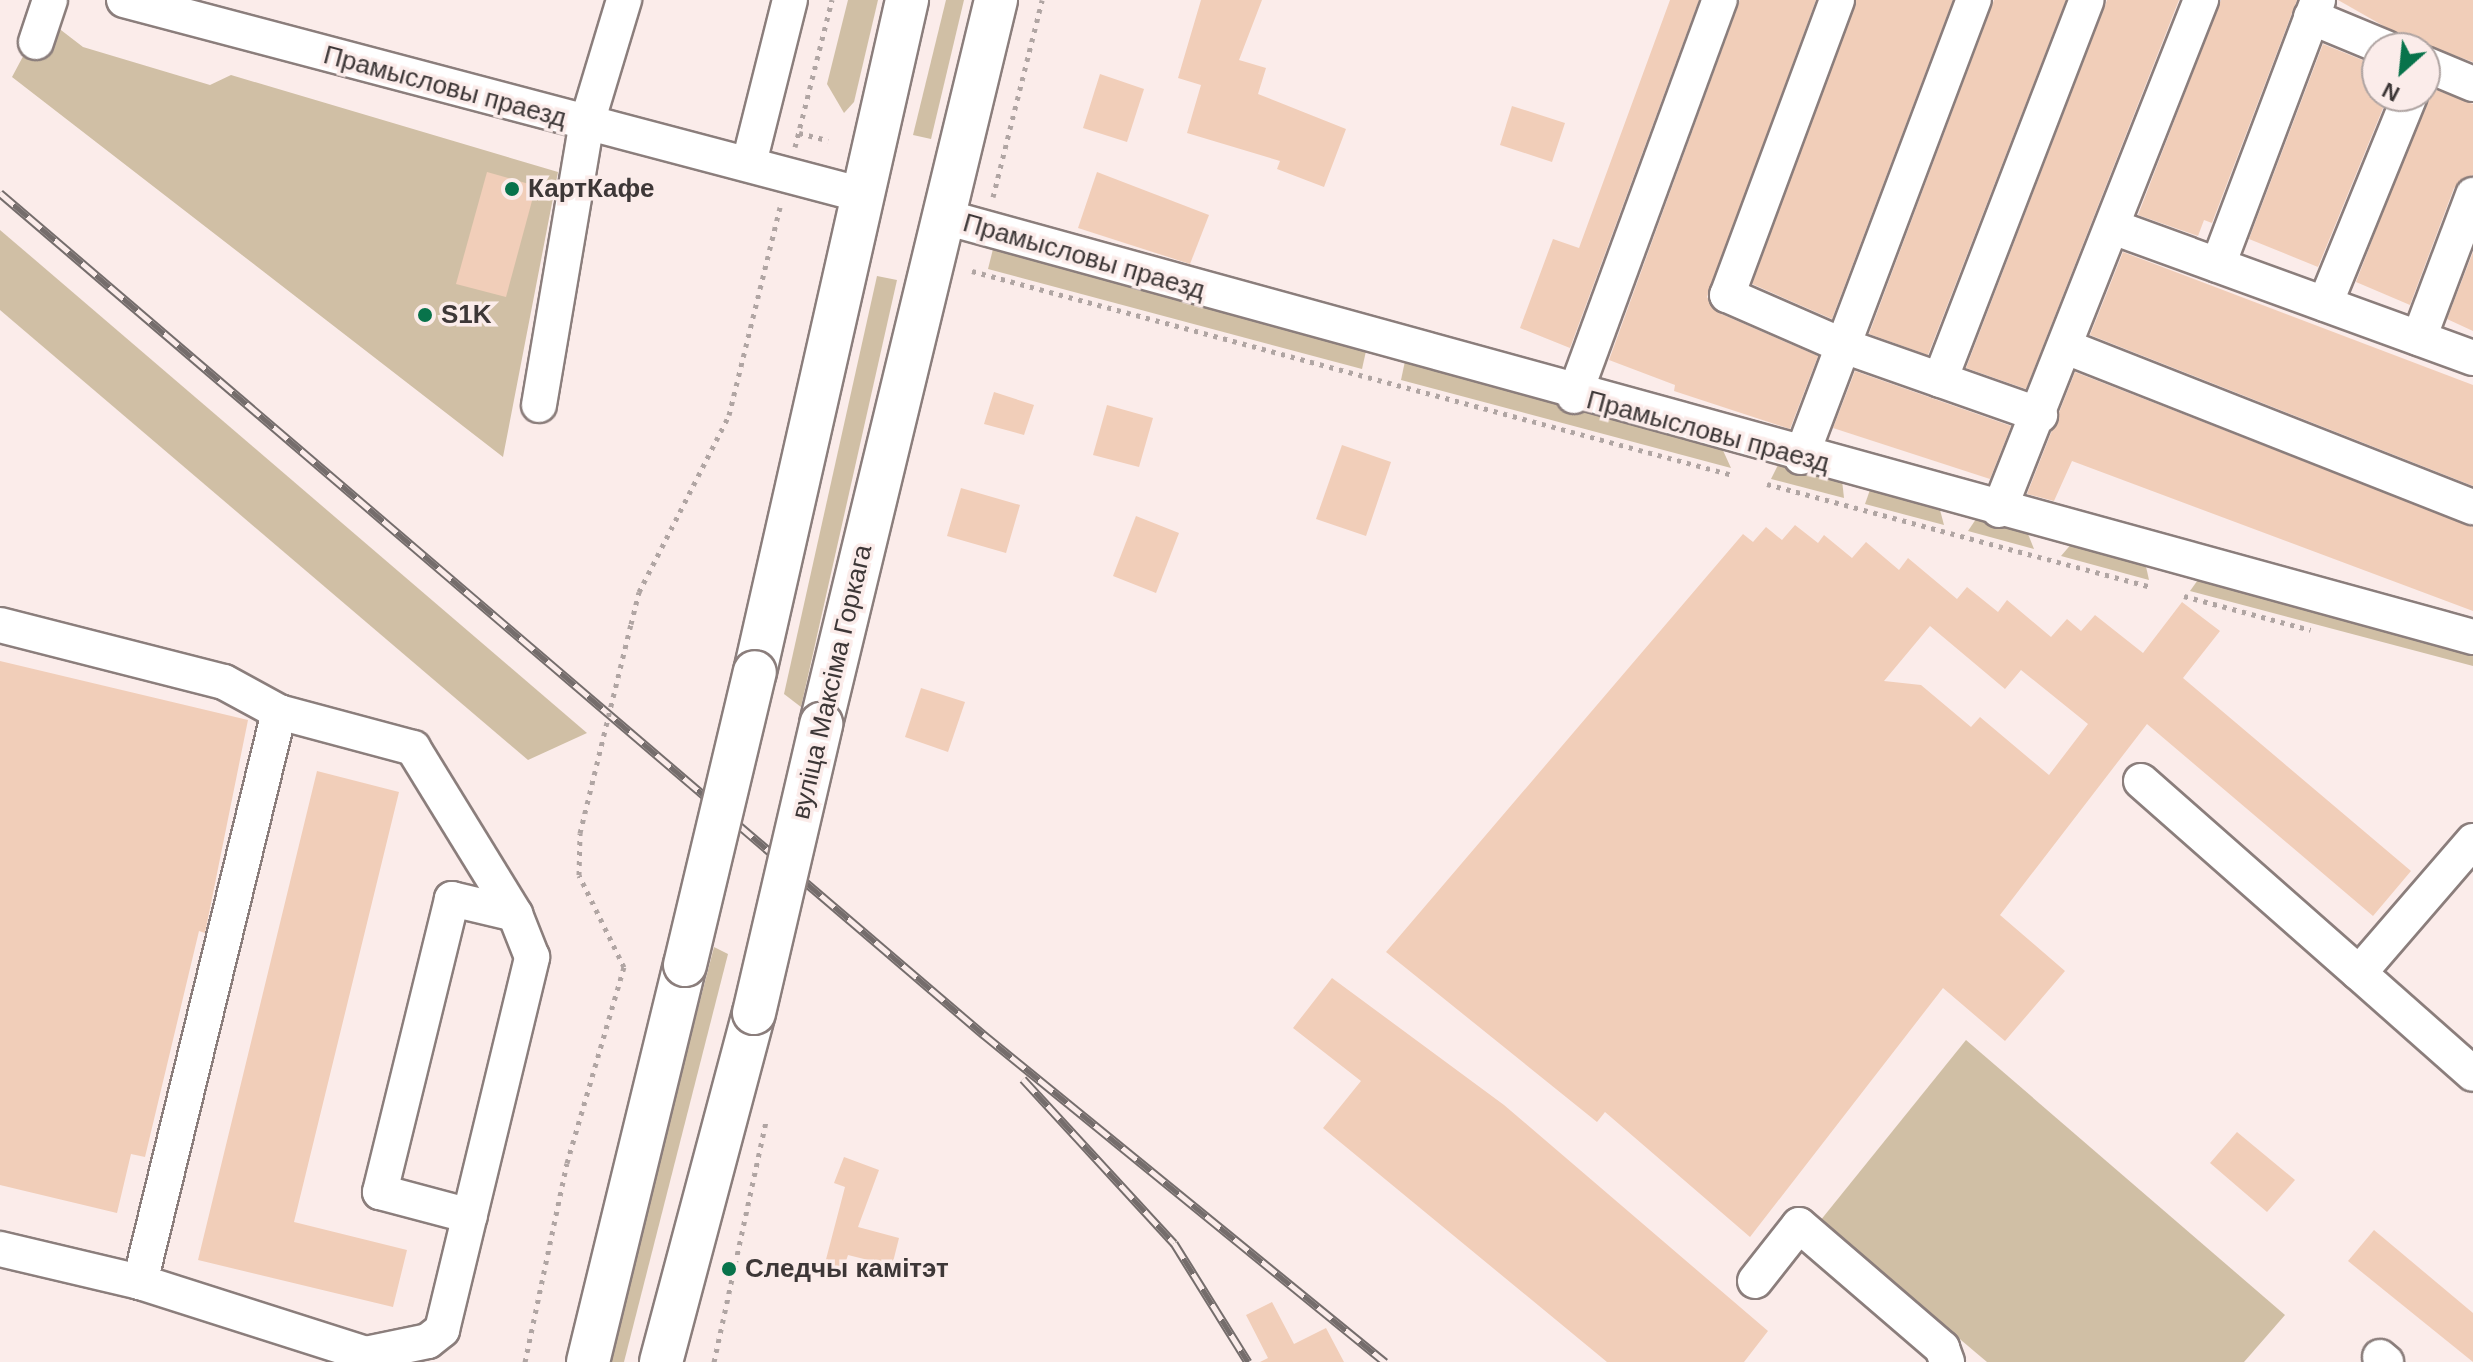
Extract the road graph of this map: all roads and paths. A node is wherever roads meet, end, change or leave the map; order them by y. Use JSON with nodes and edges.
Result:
{"nodes":[{"id":1,"x":50,"y":0,"type":"edge"},
{"id":2,"x":124,"y":0,"type":"edge"},
{"id":3,"x":624,"y":0,"type":"edge"},
{"id":4,"x":790,"y":0,"type":"edge"},
{"id":5,"x":832,"y":0,"type":"edge"},
{"id":6,"x":907,"y":0,"type":"edge"},
{"id":7,"x":996,"y":0,"type":"edge"},
{"id":8,"x":1042,"y":0,"type":"edge"},
{"id":9,"x":1720,"y":0,"type":"edge"},
{"id":10,"x":1837,"y":0,"type":"edge"},
{"id":11,"x":1974,"y":0,"type":"edge"},
{"id":12,"x":2087,"y":0,"type":"edge"},
{"id":13,"x":2201,"y":0,"type":"edge"},
{"id":14,"x":2314,"y":9,"type":"edge"},
{"id":15,"x":2361,"y":34,"type":"edge"},
{"id":16,"x":36,"y":42,"type":"dead end"},
{"id":17,"x":2441,"y":71,"type":"edge"},
{"id":18,"x":2473,"y":84,"type":"edge"},
{"id":19,"x":2403,"y":112,"type":"edge"},
{"id":20,"x":586,"y":126,"type":"junction"},
{"id":21,"x":799,"y":133,"type":"junction"},
{"id":22,"x":828,"y":140,"type":"dead end"},
{"id":23,"x":749,"y":163,"type":"junction"},
{"id":24,"x":788,"y":174,"type":"junction"},
{"id":25,"x":997,"y":182,"type":"dead end"},
{"id":26,"x":859,"y":194,"type":"junction"},
{"id":27,"x":2473,"y":195,"type":"edge"},
{"id":28,"x":945,"y":217,"type":"junction"},
{"id":29,"x":2113,"y":227,"type":"junction"},
{"id":30,"x":2218,"y":265,"type":"junction"},
{"id":31,"x":972,"y":271,"type":"dead end"},
{"id":32,"x":2325,"y":304,"type":"junction"},
{"id":33,"x":2419,"y":338,"type":"junction"},
{"id":34,"x":1844,"y":346,"type":"junction"},
{"id":35,"x":2066,"y":347,"type":"junction"},
{"id":36,"x":2473,"y":358,"type":"edge"},
{"id":37,"x":1940,"y":380,"type":"junction"},
{"id":38,"x":1574,"y":396,"type":"junction"},
{"id":39,"x":539,"y":405,"type":"dead end"},
{"id":40,"x":2040,"y":415,"type":"junction"},
{"id":41,"x":1801,"y":457,"type":"junction"},
{"id":42,"x":1733,"y":475,"type":"dead end"},
{"id":43,"x":1767,"y":484,"type":"dead end"},
{"id":44,"x":2473,"y":507,"type":"edge"},
{"id":45,"x":1999,"y":510,"type":"junction"},
{"id":46,"x":2151,"y":587,"type":"dead end"},
{"id":47,"x":0,"y":625,"type":"edge"},
{"id":48,"x":2473,"y":637,"type":"edge"},
{"id":49,"x":279,"y":712,"type":"junction"},
{"id":50,"x":2141,"y":781,"type":"dead end"},
{"id":51,"x":2473,"y":841,"type":"edge"},
{"id":52,"x":515,"y":914,"type":"junction"},
{"id":53,"x":2359,"y":973,"type":"junction"},
{"id":54,"x":2473,"y":1074,"type":"edge"},
{"id":55,"x":767,"y":1114,"type":"dead end"},
{"id":56,"x":470,"y":1216,"type":"junction"},
{"id":57,"x":0,"y":1249,"type":"edge"},
{"id":58,"x":1755,"y":1281,"type":"dead end"},
{"id":59,"x":140,"y":1282,"type":"junction"},
{"id":60,"x":365,"y":1358,"type":"edge"},
{"id":61,"x":525,"y":1362,"type":"edge"},
{"id":62,"x":588,"y":1362,"type":"edge"},
{"id":63,"x":661,"y":1362,"type":"edge"},
{"id":64,"x":714,"y":1362,"type":"edge"},
{"id":65,"x":1947,"y":1362,"type":"edge"}],
"edges":[{"from":1,"to":16,"type":"street"},
{"from":2,"to":20,"type":"street","name":"Прамысловы праезд"},
{"from":3,"to":20,"type":"street"},
{"from":4,"to":23,"type":"street"},
{"from":5,"to":21,"type":"path"},
{"from":6,"to":26,"type":"main road"},
{"from":7,"to":28,"type":"main road","name":"вуліца Максіма Горкага"},
{"from":8,"to":25,"type":"path"},
{"from":9,"to":38,"type":"street"},
{"from":10,"to":34,"type":"street"},
{"from":11,"to":34,"type":"street"},
{"from":12,"to":37,"type":"street"},
{"from":13,"to":29,"type":"street"},
{"from":14,"to":15,"type":"street"},
{"from":14,"to":30,"type":"street"},
{"from":17,"to":18,"type":"street"},
{"from":19,"to":32,"type":"street"},
{"from":20,"to":23,"type":"street","name":"Прамысловы праезд"},
{"from":20,"to":39,"type":"street"},
{"from":21,"to":22,"type":"path"},
{"from":21,"to":24,"type":"path"},
{"from":23,"to":24,"type":"street","name":"Прамысловы праезд"},
{"from":24,"to":26,"type":"street","name":"Прамысловы праезд"},
{"from":24,"to":61,"type":"path","bridge":true},
{"from":26,"to":62,"type":"main road","bridge":true},
{"from":27,"to":33,"type":"street"},
{"from":28,"to":38,"type":"street","name":"Прамысловы праезд"},
{"from":28,"to":63,"type":"main road","name":"вуліца Максіма Горкага","bridge":true},
{"from":29,"to":30,"type":"street"},
{"from":29,"to":35,"type":"street"},
{"from":30,"to":32,"type":"street"},
{"from":31,"to":42,"type":"path"},
{"from":32,"to":33,"type":"street"},
{"from":33,"to":36,"type":"street"},
{"from":34,"to":37,"type":"street"},
{"from":34,"to":41,"type":"street"},
{"from":35,"to":40,"type":"street"},
{"from":35,"to":44,"type":"street"},
{"from":37,"to":40,"type":"street"},
{"from":38,"to":41,"type":"street","name":"Прамысловы праезд"},
{"from":40,"to":45,"type":"street"},
{"from":41,"to":45,"type":"street","name":"Прамысловы праезд"},
{"from":43,"to":46,"type":"path"},
{"from":45,"to":48,"type":"street","name":"Прамысловы праезд"},
{"from":47,"to":49,"type":"street"},
{"from":49,"to":52,"type":"street"},
{"from":49,"to":59,"type":"street"},
{"from":50,"to":53,"type":"street"},
{"from":51,"to":53,"type":"street"},
{"from":52,"to":56,"type":"street"},
{"from":52,"to":56,"type":"street"},
{"from":53,"to":54,"type":"street"},
{"from":55,"to":64,"type":"path"},
{"from":56,"to":60,"type":"street"},
{"from":57,"to":59,"type":"street"},
{"from":58,"to":65,"type":"street"},
{"from":59,"to":60,"type":"street"}]}
